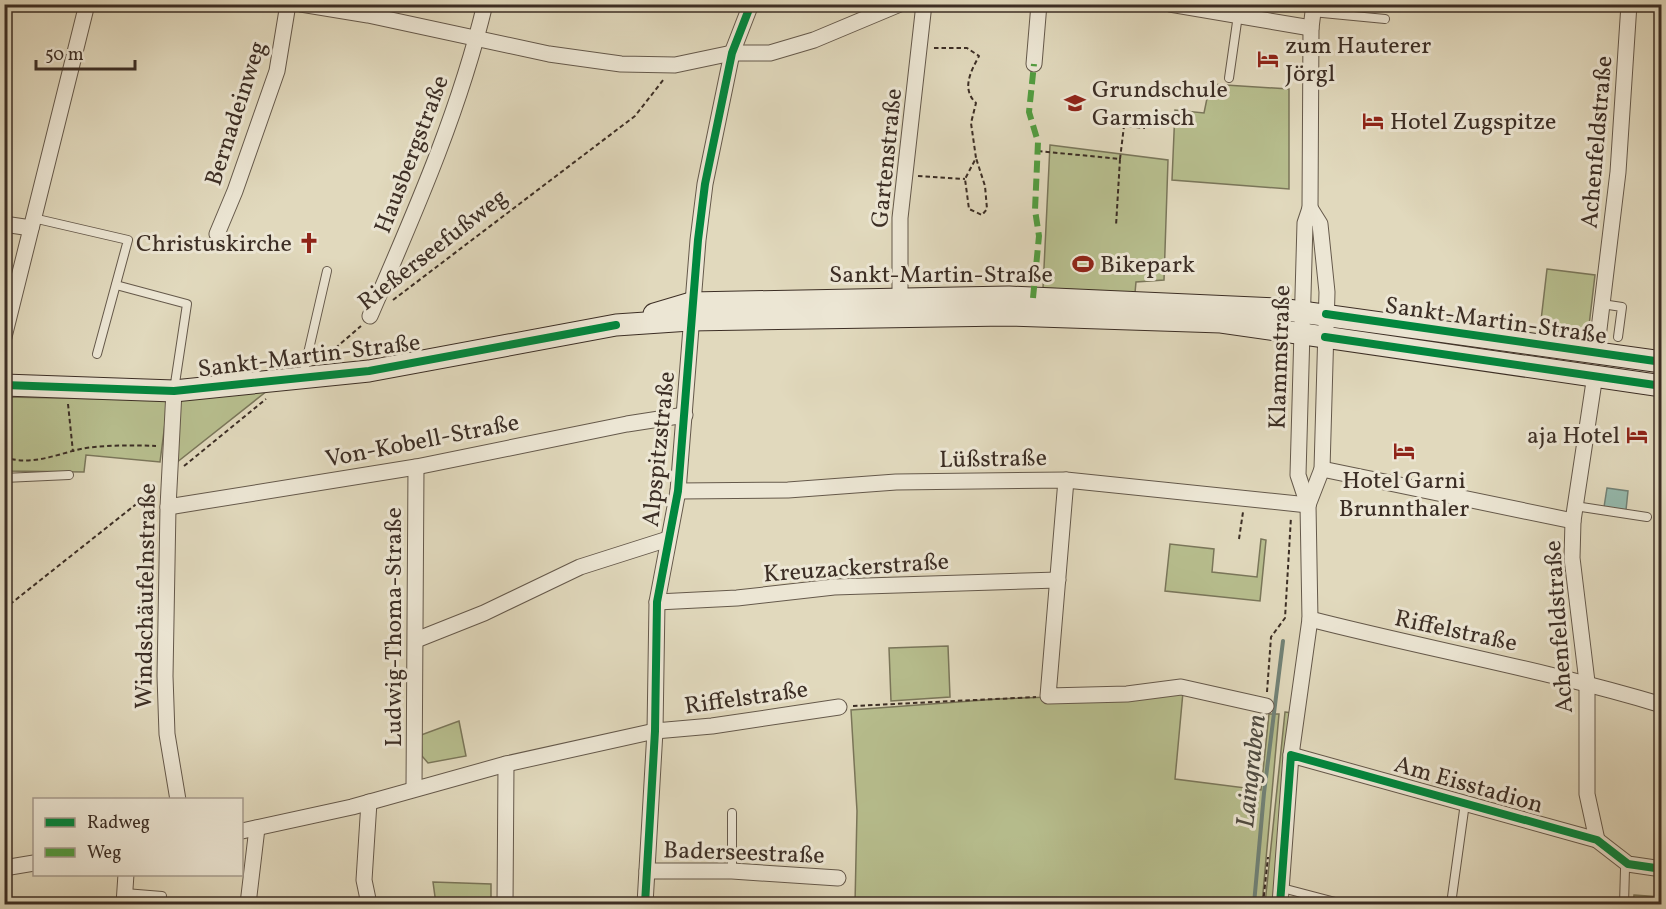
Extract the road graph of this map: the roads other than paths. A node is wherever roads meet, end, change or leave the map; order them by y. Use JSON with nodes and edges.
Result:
{"nodes":[{"id":1,"x":87,"y":4,"type":"edge"},
{"id":2,"x":288,"y":4,"type":"edge"},
{"id":3,"x":301,"y":4,"type":"edge"},
{"id":4,"x":485,"y":4,"type":"edge"},
{"id":5,"x":751,"y":4,"type":"edge"},
{"id":6,"x":900,"y":4,"type":"edge"},
{"id":7,"x":924,"y":4,"type":"edge"},
{"id":8,"x":1039,"y":4,"type":"edge"},
{"id":9,"x":1170,"y":4,"type":"edge"},
{"id":10,"x":1629,"y":4,"type":"edge"},
{"id":11,"x":1313,"y":8,"type":"edge"},
{"id":12,"x":1238,"y":15,"type":"junction"},
{"id":13,"x":1385,"y":19,"type":"dead end"},
{"id":14,"x":1311,"y":28,"type":"junction"},
{"id":15,"x":477,"y":37,"type":"junction"},
{"id":16,"x":732,"y":53,"type":"junction"},
{"id":17,"x":1034,"y":64,"type":"dead end"},
{"id":18,"x":1229,"y":78,"type":"dead end"},
{"id":19,"x":1310,"y":208,"type":"junction"},
{"id":20,"x":32,"y":223,"type":"junction"},
{"id":21,"x":4,"y":224,"type":"edge"},
{"id":22,"x":217,"y":234,"type":"dead end"},
{"id":23,"x":327,"y":271,"type":"dead end"},
{"id":24,"x":116,"y":285,"type":"junction"},
{"id":25,"x":1602,"y":304,"type":"junction"},
{"id":26,"x":900,"y":308,"type":"junction"},
{"id":27,"x":690,"y":311,"type":"junction"},
{"id":28,"x":1302,"y":311,"type":"junction"},
{"id":29,"x":1326,"y":314,"type":"junction"},
{"id":30,"x":370,"y":316,"type":"road end"},
{"id":31,"x":1302,"y":333,"type":"junction"},
{"id":32,"x":4,"y":337,"type":"edge"},
{"id":33,"x":1325,"y":337,"type":"junction"},
{"id":34,"x":1618,"y":337,"type":"dead end"},
{"id":35,"x":97,"y":354,"type":"dead end"},
{"id":36,"x":1662,"y":362,"type":"edge"},
{"id":37,"x":1595,"y":364,"type":"junction"},
{"id":38,"x":302,"y":376,"type":"junction"},
{"id":39,"x":4,"y":385,"type":"edge"},
{"id":40,"x":1662,"y":386,"type":"edge"},
{"id":41,"x":174,"y":392,"type":"junction"},
{"id":42,"x":685,"y":415,"type":"junction"},
{"id":43,"x":416,"y":467,"type":"junction"},
{"id":44,"x":1322,"y":469,"type":"junction"},
{"id":45,"x":69,"y":475,"type":"dead end"},
{"id":46,"x":4,"y":478,"type":"edge"},
{"id":47,"x":1066,"y":480,"type":"junction"},
{"id":48,"x":678,"y":491,"type":"junction"},
{"id":49,"x":1300,"y":504,"type":"junction"},
{"id":50,"x":168,"y":507,"type":"junction"},
{"id":51,"x":1574,"y":514,"type":"junction"},
{"id":52,"x":1647,"y":517,"type":"dead end"},
{"id":53,"x":668,"y":539,"type":"junction"},
{"id":54,"x":1058,"y":580,"type":"junction"},
{"id":55,"x":657,"y":602,"type":"junction"},
{"id":56,"x":1310,"y":620,"type":"junction"},
{"id":57,"x":416,"y":640,"type":"junction"},
{"id":58,"x":1587,"y":682,"type":"junction"},
{"id":59,"x":1662,"y":705,"type":"edge"},
{"id":60,"x":1266,"y":706,"type":"road end"},
{"id":61,"x":839,"y":707,"type":"road end"},
{"id":62,"x":655,"y":731,"type":"junction"},
{"id":63,"x":1291,"y":755,"type":"junction"},
{"id":64,"x":506,"y":764,"type":"junction"},
{"id":65,"x":414,"y":788,"type":"junction"},
{"id":66,"x":178,"y":798,"type":"edge"},
{"id":67,"x":369,"y":802,"type":"junction"},
{"id":68,"x":1465,"y":803,"type":"junction"},
{"id":69,"x":732,"y":813,"type":"dead end"},
{"id":70,"x":258,"y":828,"type":"junction"},
{"id":71,"x":243,"y":831,"type":"edge"},
{"id":72,"x":1597,"y":840,"type":"junction"},
{"id":73,"x":33,"y":863,"type":"edge"},
{"id":74,"x":1628,"y":864,"type":"junction"},
{"id":75,"x":4,"y":868,"type":"edge"},
{"id":76,"x":1662,"y":869,"type":"edge"},
{"id":77,"x":647,"y":871,"type":"junction"},
{"id":78,"x":732,"y":871,"type":"junction"},
{"id":79,"x":126,"y":876,"type":"edge"},
{"id":80,"x":838,"y":879,"type":"dead end"},
{"id":81,"x":1282,"y":888,"type":"junction"},
{"id":82,"x":162,"y":896,"type":"dead end"},
{"id":83,"x":125,"y":899,"type":"edge"},
{"id":84,"x":248,"y":904,"type":"edge"},
{"id":85,"x":369,"y":904,"type":"edge"},
{"id":86,"x":505,"y":904,"type":"edge"},
{"id":87,"x":645,"y":904,"type":"edge"},
{"id":88,"x":1280,"y":904,"type":"edge"},
{"id":89,"x":1343,"y":904,"type":"edge"},
{"id":90,"x":1451,"y":904,"type":"edge"},
{"id":91,"x":1624,"y":904,"type":"edge"}],
"edges":[{"from":1,"to":20,"type":"street"},
{"from":2,"to":22,"type":"street","name":"Bernadeinweg"},
{"from":3,"to":15,"type":"street"},
{"from":4,"to":15,"type":"street","name":"Hausbergstraße"},
{"from":5,"to":16,"type":"street","name":"Alpspitzstraße"},
{"from":6,"to":16,"type":"street"},
{"from":7,"to":26,"type":"street","name":"Gartenstraße"},
{"from":8,"to":17,"type":"street"},
{"from":9,"to":12,"type":"street"},
{"from":10,"to":25,"type":"street","name":"Achenfeldstraße"},
{"from":11,"to":13,"type":"lane"},
{"from":11,"to":14,"type":"street","name":"Klammstraße"},
{"from":12,"to":14,"type":"street"},
{"from":12,"to":18,"type":"lane"},
{"from":14,"to":19,"type":"street","name":"Klammstraße"},
{"from":15,"to":16,"type":"street"},
{"from":15,"to":30,"type":"street","name":"Hausbergstraße"},
{"from":16,"to":27,"type":"street","name":"Alpspitzstraße"},
{"from":19,"to":28,"type":"street","name":"Klammstraße"},
{"from":19,"to":29,"type":"street","name":"Klammstraße"},
{"from":20,"to":21,"type":"street"},
{"from":20,"to":24,"type":"lane"},
{"from":20,"to":32,"type":"street"},
{"from":23,"to":38,"type":"lane"},
{"from":24,"to":35,"type":"lane"},
{"from":24,"to":41,"type":"lane"},
{"from":25,"to":34,"type":"lane"},
{"from":25,"to":37,"type":"street","name":"Achenfeldstraße"},
{"from":26,"to":27,"type":"main road","name":"Sankt-Martin-Straße"},
{"from":26,"to":28,"type":"main road","name":"Sankt-Martin-Straße"},
{"from":26,"to":31,"type":"main road","name":"Sankt-Martin-Straße"},
{"from":27,"to":38,"type":"main road","name":"Sankt-Martin-Straße"},
{"from":27,"to":42,"type":"street","name":"Alpspitzstraße"},
{"from":28,"to":29,"type":"main road","name":"Sankt-Martin-Straße"},
{"from":28,"to":31,"type":"street","name":"Klammstraße"},
{"from":29,"to":33,"type":"street","name":"Klammstraße"},
{"from":29,"to":37,"type":"main road","name":"Sankt-Martin-Straße"},
{"from":31,"to":33,"type":"main road","name":"Sankt-Martin-Straße"},
{"from":31,"to":49,"type":"street","name":"Klammstraße"},
{"from":33,"to":37,"type":"main road","name":"Sankt-Martin-Straße"},
{"from":33,"to":44,"type":"street","name":"Klammstraße"},
{"from":36,"to":37,"type":"main road","name":"Sankt-Martin-Straße"},
{"from":37,"to":40,"type":"main road","name":"Sankt-Martin-Straße"},
{"from":37,"to":51,"type":"street","name":"Achenfeldstraße"},
{"from":38,"to":41,"type":"main road","name":"Sankt-Martin-Straße"},
{"from":39,"to":41,"type":"main road","name":"Sankt-Martin-Straße"},
{"from":41,"to":50,"type":"street","name":"Windschäufelnstraße"},
{"from":42,"to":43,"type":"street","name":"Von-Kobell-Straße"},
{"from":42,"to":48,"type":"street","name":"Alpspitzstraße"},
{"from":43,"to":50,"type":"street","name":"Von-Kobell-Straße"},
{"from":43,"to":57,"type":"street","name":"Ludwig-Thoma-Straße"},
{"from":44,"to":49,"type":"street","name":"Klammstraße"},
{"from":44,"to":51,"type":"street"},
{"from":45,"to":46,"type":"lane"},
{"from":47,"to":48,"type":"street","name":"Lüßstraße"},
{"from":47,"to":49,"type":"street","name":"Lüßstraße"},
{"from":47,"to":54,"type":"street"},
{"from":48,"to":53,"type":"street","name":"Alpspitzstraße"},
{"from":49,"to":56,"type":"street","name":"Klammstraße"},
{"from":50,"to":66,"type":"street","name":"Windschäufelnstraße"},
{"from":51,"to":52,"type":"lane"},
{"from":51,"to":58,"type":"street","name":"Achenfeldstraße"},
{"from":53,"to":55,"type":"street","name":"Alpspitzstraße"},
{"from":53,"to":57,"type":"street"},
{"from":54,"to":55,"type":"street","name":"Kreuzackerstraße"},
{"from":54,"to":60,"type":"street"},
{"from":55,"to":62,"type":"street","name":"Alpspitzstraße"},
{"from":56,"to":58,"type":"street","name":"Riffelstraße"},
{"from":56,"to":63,"type":"street","name":"Klammstraße"},
{"from":57,"to":65,"type":"street","name":"Ludwig-Thoma-Straße"},
{"from":58,"to":59,"type":"street","name":"Riffelstraße"},
{"from":58,"to":72,"type":"street","name":"Achenfeldstraße"},
{"from":61,"to":62,"type":"street","name":"Riffelstraße"},
{"from":62,"to":64,"type":"street","name":"Riffelstraße"},
{"from":62,"to":77,"type":"street","name":"Alpspitzstraße"},
{"from":63,"to":68,"type":"street","name":"Am Eisstadion"},
{"from":63,"to":81,"type":"street","name":"Klammstraße"},
{"from":64,"to":65,"type":"street","name":"Riffelstraße"},
{"from":64,"to":86,"type":"street"},
{"from":65,"to":67,"type":"street","name":"Riffelstraße"},
{"from":67,"to":70,"type":"street","name":"Riffelstraße"},
{"from":67,"to":85,"type":"street"},
{"from":68,"to":72,"type":"street","name":"Am Eisstadion"},
{"from":68,"to":90,"type":"lane"},
{"from":69,"to":78,"type":"lane"},
{"from":70,"to":71,"type":"street","name":"Riffelstraße"},
{"from":70,"to":84,"type":"street"},
{"from":72,"to":74,"type":"street","name":"Am Eisstadion"},
{"from":73,"to":75,"type":"street"},
{"from":74,"to":76,"type":"street"},
{"from":74,"to":91,"type":"lane"},
{"from":77,"to":78,"type":"street","name":"Baderseestraße"},
{"from":77,"to":87,"type":"street","name":"Alpspitzstraße"},
{"from":78,"to":80,"type":"street","name":"Baderseestraße"},
{"from":79,"to":83,"type":"street"},
{"from":81,"to":88,"type":"street","name":"Klammstraße"},
{"from":81,"to":89,"type":"lane"},
{"from":82,"to":83,"type":"lane"}]}
